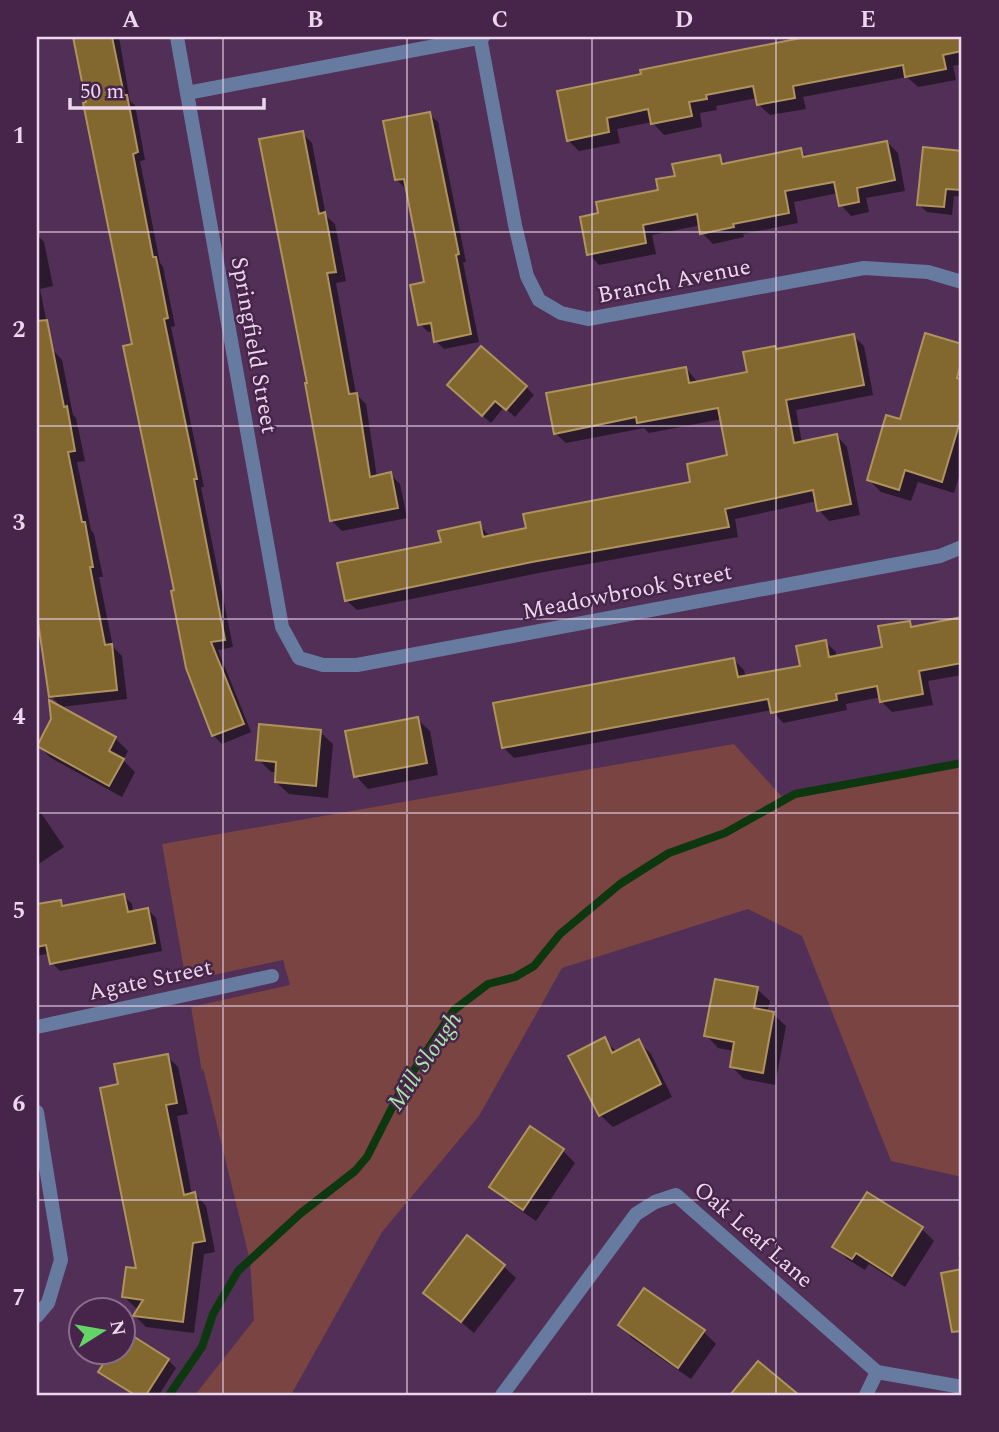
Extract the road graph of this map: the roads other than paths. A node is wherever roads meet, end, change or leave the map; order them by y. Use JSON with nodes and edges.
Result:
{"nodes":[{"id":1,"x":177,"y":37,"type":"edge"},
{"id":2,"x":482,"y":37,"type":"edge"},
{"id":3,"x":187,"y":93,"type":"junction"},
{"id":4,"x":962,"y":282,"type":"edge"},
{"id":5,"x":962,"y":547,"type":"edge"},
{"id":6,"x":299,"y":658,"type":"joint"},
{"id":7,"x":272,"y":976,"type":"dead end"},
{"id":8,"x":37,"y":1027,"type":"edge"},
{"id":9,"x":37,"y":1112,"type":"edge"},
{"id":10,"x":37,"y":1316,"type":"edge"},
{"id":11,"x":877,"y":1372,"type":"junction"},
{"id":12,"x":962,"y":1387,"type":"edge"},
{"id":13,"x":502,"y":1395,"type":"edge"},
{"id":14,"x":866,"y":1395,"type":"edge"}],
"edges":[{"from":1,"to":3,"type":"street","name":"Springfield Street"},
{"from":2,"to":3,"type":"street"},
{"from":2,"to":4,"type":"street","name":"Branch Avenue"},
{"from":3,"to":6,"type":"street","name":"Springfield Street"},
{"from":5,"to":6,"type":"street","name":"Meadowbrook Street"},
{"from":7,"to":8,"type":"street","name":"Agate Street"},
{"from":9,"to":10,"type":"street"},
{"from":11,"to":12,"type":"street"},
{"from":11,"to":13,"type":"street","name":"Oak Leaf Lane"},
{"from":11,"to":14,"type":"street"}]}
